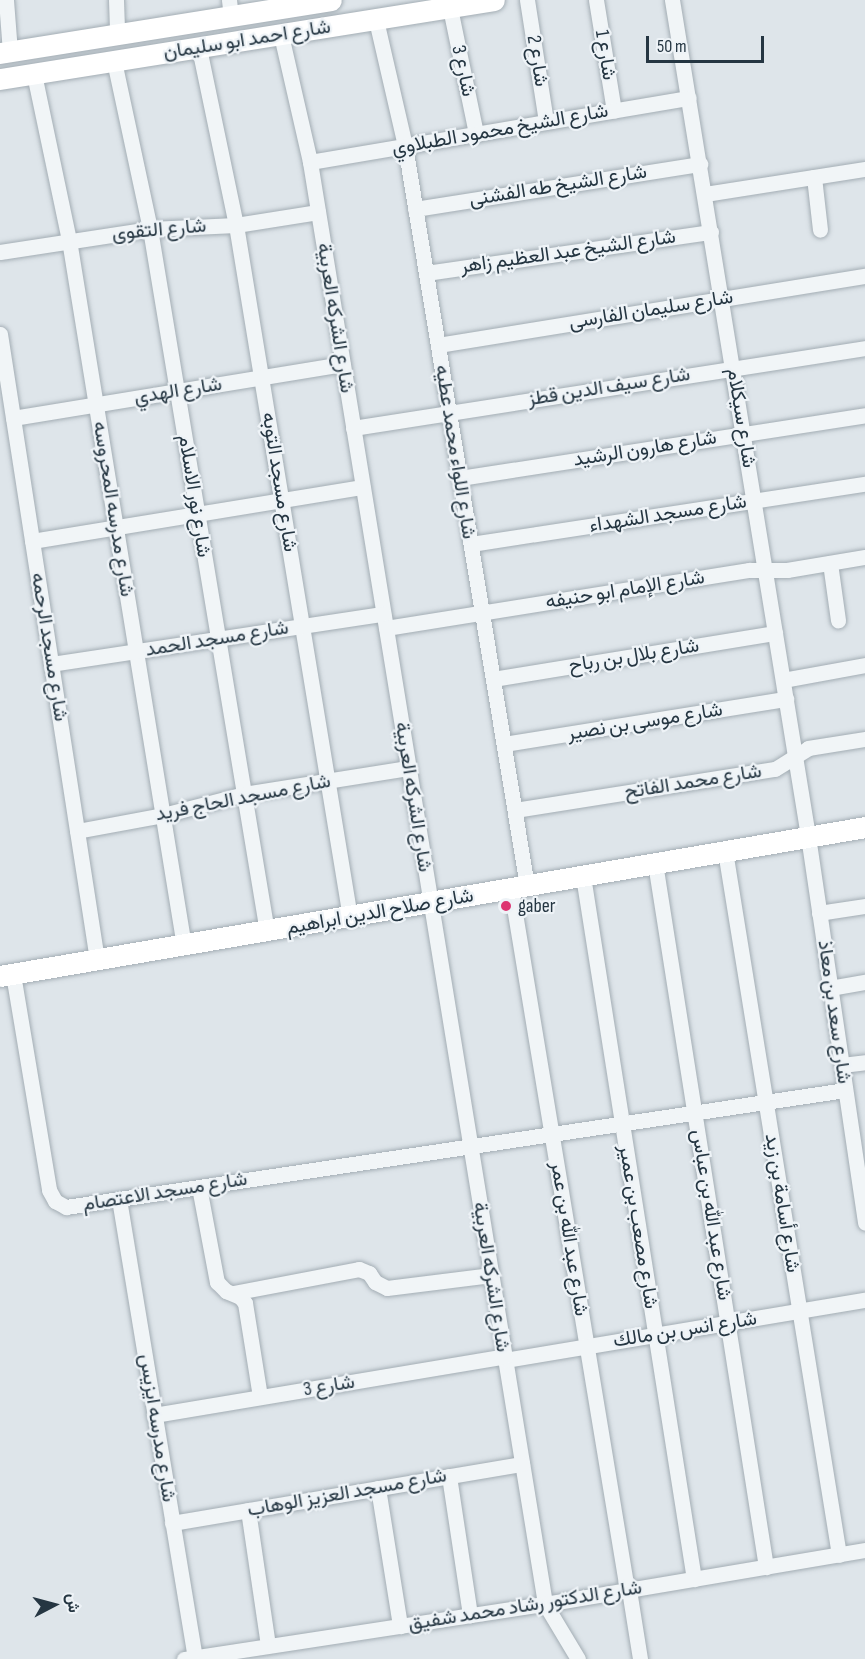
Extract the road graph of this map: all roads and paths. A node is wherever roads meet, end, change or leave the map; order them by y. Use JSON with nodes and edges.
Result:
{"nodes":[{"id":1,"x":6,"y":0,"type":"edge"},
{"id":2,"x":116,"y":0,"type":"edge"},
{"id":3,"x":331,"y":0,"type":"edge"},
{"id":4,"x":494,"y":0,"type":"edge"},
{"id":5,"x":527,"y":0,"type":"edge"},
{"id":6,"x":596,"y":0,"type":"edge"},
{"id":7,"x":672,"y":0,"type":"edge"},
{"id":8,"x":309,"y":2,"type":"edge"},
{"id":9,"x":268,"y":5,"type":"edge"},
{"id":10,"x":441,"y":6,"type":"edge"},
{"id":11,"x":230,"y":9,"type":"edge"},
{"id":12,"x":376,"y":20,"type":"junction"},
{"id":13,"x":185,"y":23,"type":"junction"},
{"id":14,"x":117,"y":33,"type":"junction"},
{"id":15,"x":281,"y":35,"type":"junction"},
{"id":16,"x":191,"y":49,"type":"junction"},
{"id":17,"x":5,"y":52,"type":"edge"},
{"id":18,"x":114,"y":61,"type":"junction"},
{"id":19,"x":34,"y":74,"type":"junction"},
{"id":20,"x":0,"y":79,"type":"edge"},
{"id":21,"x":689,"y":98,"type":"junction"},
{"id":22,"x":614,"y":111,"type":"junction"},
{"id":23,"x":546,"y":122,"type":"junction"},
{"id":24,"x":476,"y":134,"type":"junction"},
{"id":25,"x":405,"y":146,"type":"junction"},
{"id":26,"x":310,"y":162,"type":"junction"},
{"id":27,"x":700,"y":164,"type":"junction"},
{"id":28,"x":865,"y":169,"type":"edge"},
{"id":29,"x":814,"y":177,"type":"junction"},
{"id":30,"x":705,"y":194,"type":"junction"},
{"id":31,"x":415,"y":209,"type":"junction"},
{"id":32,"x":318,"y":212,"type":"junction"},
{"id":33,"x":236,"y":225,"type":"junction"},
{"id":34,"x":150,"y":229,"type":"junction"},
{"id":35,"x":820,"y":230,"type":"dead end"},
{"id":36,"x":711,"y":232,"type":"junction"},
{"id":37,"x":69,"y":240,"type":"junction"},
{"id":38,"x":0,"y":252,"type":"edge"},
{"id":39,"x":426,"y":273,"type":"junction"},
{"id":40,"x":865,"y":276,"type":"edge"},
{"id":41,"x":721,"y":297,"type":"junction"},
{"id":42,"x":0,"y":334,"type":"edge"},
{"id":43,"x":438,"y":345,"type":"junction"},
{"id":44,"x":865,"y":348,"type":"edge"},
{"id":45,"x":342,"y":364,"type":"junction"},
{"id":46,"x":733,"y":368,"type":"junction"},
{"id":47,"x":261,"y":377,"type":"junction"},
{"id":48,"x":177,"y":391,"type":"junction"},
{"id":49,"x":96,"y":404,"type":"junction"},
{"id":50,"x":449,"y":411,"type":"junction"},
{"id":51,"x":865,"y":415,"type":"edge"},
{"id":52,"x":13,"y":418,"type":"junction"},
{"id":53,"x":353,"y":428,"type":"junction"},
{"id":54,"x":743,"y":434,"type":"junction"},
{"id":55,"x":460,"y":478,"type":"junction"},
{"id":56,"x":865,"y":484,"type":"edge"},
{"id":57,"x":363,"y":487,"type":"junction"},
{"id":58,"x":282,"y":501,"type":"junction"},
{"id":59,"x":754,"y":501,"type":"junction"},
{"id":60,"x":197,"y":514,"type":"junction"},
{"id":61,"x":116,"y":527,"type":"junction"},
{"id":62,"x":32,"y":541,"type":"junction"},
{"id":63,"x":471,"y":544,"type":"junction"},
{"id":64,"x":865,"y":557,"type":"edge"},
{"id":65,"x":830,"y":563,"type":"junction"},
{"id":66,"x":765,"y":570,"type":"junction"},
{"id":67,"x":482,"y":613,"type":"junction"},
{"id":68,"x":838,"y":620,"type":"dead end"},
{"id":69,"x":384,"y":621,"type":"junction"},
{"id":70,"x":302,"y":626,"type":"junction"},
{"id":71,"x":775,"y":633,"type":"junction"},
{"id":72,"x":218,"y":638,"type":"junction"},
{"id":73,"x":136,"y":651,"type":"junction"},
{"id":74,"x":51,"y":664,"type":"junction"},
{"id":75,"x":865,"y":665,"type":"edge"},
{"id":76,"x":493,"y":679,"type":"junction"},
{"id":77,"x":783,"y":680,"type":"junction"},
{"id":78,"x":786,"y":699,"type":"junction"},
{"id":79,"x":865,"y":739,"type":"edge"},
{"id":80,"x":504,"y":744,"type":"junction"},
{"id":81,"x":795,"y":756,"type":"junction"},
{"id":82,"x":408,"y":768,"type":"junction"},
{"id":83,"x":328,"y":781,"type":"junction"},
{"id":84,"x":244,"y":794,"type":"junction"},
{"id":85,"x":514,"y":810,"type":"junction"},
{"id":86,"x":163,"y":815,"type":"junction"},
{"id":87,"x":865,"y":827,"type":"edge"},
{"id":88,"x":77,"y":831,"type":"junction"},
{"id":89,"x":808,"y":836,"type":"junction"},
{"id":90,"x":725,"y":851,"type":"junction"},
{"id":91,"x":656,"y":863,"type":"junction"},
{"id":92,"x":583,"y":876,"type":"junction"},
{"id":93,"x":519,"y":887,"type":"junction"},
{"id":94,"x":431,"y":903,"type":"junction"},
{"id":95,"x":865,"y":906,"type":"edge"},
{"id":96,"x":819,"y":913,"type":"junction"},
{"id":97,"x":350,"y":917,"type":"junction"},
{"id":98,"x":267,"y":932,"type":"junction"},
{"id":99,"x":184,"y":946,"type":"junction"},
{"id":100,"x":97,"y":960,"type":"junction"},
{"id":101,"x":7,"y":975,"type":"edge"},
{"id":102,"x":865,"y":982,"type":"edge"},
{"id":103,"x":830,"y":988,"type":"junction"},
{"id":104,"x":865,"y":1062,"type":"edge"},
{"id":105,"x":842,"y":1065,"type":"junction"},
{"id":106,"x":845,"y":1090,"type":"junction"},
{"id":107,"x":766,"y":1102,"type":"junction"},
{"id":108,"x":694,"y":1112,"type":"junction"},
{"id":109,"x":622,"y":1123,"type":"junction"},
{"id":110,"x":552,"y":1133,"type":"junction"},
{"id":111,"x":859,"y":1140,"type":"edge"},
{"id":112,"x":470,"y":1145,"type":"junction"},
{"id":113,"x":199,"y":1187,"type":"junction"},
{"id":114,"x":119,"y":1199,"type":"junction"},
{"id":115,"x":865,"y":1217,"type":"edge"},
{"id":116,"x":491,"y":1275,"type":"junction"},
{"id":117,"x":233,"y":1293,"type":"junction"},
{"id":118,"x":865,"y":1300,"type":"edge"},
{"id":119,"x":799,"y":1311,"type":"junction"},
{"id":120,"x":728,"y":1323,"type":"junction"},
{"id":121,"x":655,"y":1335,"type":"junction"},
{"id":122,"x":587,"y":1346,"type":"junction"},
{"id":123,"x":505,"y":1358,"type":"junction"},
{"id":124,"x":260,"y":1397,"type":"junction"},
{"id":125,"x":154,"y":1415,"type":"junction"},
{"id":126,"x":522,"y":1464,"type":"junction"},
{"id":127,"x":449,"y":1476,"type":"junction"},
{"id":128,"x":378,"y":1488,"type":"junction"},
{"id":129,"x":248,"y":1510,"type":"junction"},
{"id":130,"x":172,"y":1523,"type":"junction"},
{"id":131,"x":865,"y":1550,"type":"edge"},
{"id":132,"x":839,"y":1555,"type":"junction"},
{"id":133,"x":766,"y":1567,"type":"junction"},
{"id":134,"x":694,"y":1579,"type":"junction"},
{"id":135,"x":628,"y":1590,"type":"junction"},
{"id":136,"x":545,"y":1604,"type":"junction"},
{"id":137,"x":470,"y":1615,"type":"junction"},
{"id":138,"x":400,"y":1626,"type":"junction"},
{"id":139,"x":268,"y":1646,"type":"junction"},
{"id":140,"x":189,"y":1658,"type":"edge"},
{"id":141,"x":578,"y":1659,"type":"edge"},
{"id":142,"x":640,"y":1659,"type":"edge"}],
"edges":[{"from":1,"to":17,"type":"street"},
{"from":2,"to":14,"type":"street"},
{"from":3,"to":8,"type":"street","name":"شارع احمد ابو سليمان"},
{"from":4,"to":10,"type":"street","name":"شارع احمد ابو سليمان"},
{"from":5,"to":23,"type":"street","name":"شارع 2"},
{"from":6,"to":22,"type":"street","name":"شارع 1"},
{"from":7,"to":21,"type":"street","name":"شارع سيكلام"},
{"from":8,"to":9,"type":"street","name":"شارع احمد ابو سليمان"},
{"from":9,"to":11,"type":"street","name":"شارع احمد ابو سليمان"},
{"from":10,"to":12,"type":"street","name":"شارع احمد ابو سليمان"},
{"from":10,"to":24,"type":"street","name":"شارع 3"},
{"from":11,"to":13,"type":"street","name":"شارع احمد ابو سليمان"},
{"from":12,"to":15,"type":"street","name":"شارع احمد ابو سليمان"},
{"from":12,"to":25,"type":"street","name":"شارع اللواء محمد عطيه"},
{"from":13,"to":14,"type":"street","name":"شارع احمد ابو سليمان"},
{"from":13,"to":16,"type":"street"},
{"from":14,"to":17,"type":"street","name":"شارع احمد ابو سليمان"},
{"from":15,"to":16,"type":"street","name":"شارع احمد ابو سليمان"},
{"from":15,"to":26,"type":"street","name":"شارع الشركه العربية"},
{"from":16,"to":18,"type":"street","name":"شارع احمد ابو سليمان"},
{"from":16,"to":33,"type":"street","name":"شارع مسجد التوبه"},
{"from":18,"to":19,"type":"street","name":"شارع احمد ابو سليمان"},
{"from":18,"to":34,"type":"street","name":"شارع نور الاسلام"},
{"from":19,"to":20,"type":"street","name":"شارع احمد ابو سليمان"},
{"from":19,"to":37,"type":"street","name":"شارع مدرسه المحروسه"},
{"from":21,"to":22,"type":"street","name":"شارع الشيخ محمود الطبلاوي"},
{"from":21,"to":27,"type":"street","name":"شارع سيكلام"},
{"from":22,"to":23,"type":"street","name":"شارع الشيخ محمود الطبلاوي"},
{"from":23,"to":24,"type":"street","name":"شارع الشيخ محمود الطبلاوي"},
{"from":24,"to":25,"type":"street","name":"شارع الشيخ محمود الطبلاوي"},
{"from":25,"to":26,"type":"street","name":"شارع الشيخ محمود الطبلاوي"},
{"from":25,"to":31,"type":"street","name":"شارع اللواء محمد عطيه"},
{"from":26,"to":32,"type":"street","name":"شارع الشركه العربية"},
{"from":27,"to":30,"type":"street","name":"شارع سيكلام"},
{"from":27,"to":31,"type":"street","name":"شارع الشيخ طه الفشنى"},
{"from":28,"to":29,"type":"street"},
{"from":29,"to":30,"type":"street"},
{"from":29,"to":35,"type":"street"},
{"from":30,"to":36,"type":"street","name":"شارع سيكلام"},
{"from":31,"to":39,"type":"street","name":"شارع اللواء محمد عطيه"},
{"from":32,"to":33,"type":"street","name":"شارع التقوى"},
{"from":32,"to":45,"type":"street","name":"شارع الشركه العربية"},
{"from":33,"to":34,"type":"street","name":"شارع التقوى"},
{"from":33,"to":47,"type":"street","name":"شارع مسجد التوبه"},
{"from":34,"to":37,"type":"street","name":"شارع التقوى"},
{"from":34,"to":48,"type":"street","name":"شارع نور الاسلام"},
{"from":36,"to":39,"type":"street","name":"شارع الشيخ عبد العظيم زاهر"},
{"from":36,"to":41,"type":"street","name":"شارع سيكلام"},
{"from":37,"to":38,"type":"street","name":"شارع التقوى"},
{"from":37,"to":49,"type":"street","name":"شارع مدرسه المحروسه"},
{"from":39,"to":43,"type":"street","name":"شارع اللواء محمد عطيه"},
{"from":40,"to":41,"type":"street","name":"شارع سليمان الفارسى"},
{"from":41,"to":43,"type":"street","name":"شارع سليمان الفارسى"},
{"from":41,"to":46,"type":"street","name":"شارع سيكلام"},
{"from":42,"to":52,"type":"street","name":"شارع مسجد الرحمه"},
{"from":43,"to":50,"type":"street","name":"شارع اللواء محمد عطيه"},
{"from":44,"to":46,"type":"street","name":"شارع سيف الدين قطز"},
{"from":45,"to":47,"type":"street","name":"شارع الهدي"},
{"from":45,"to":53,"type":"street","name":"شارع الشركه العربية"},
{"from":46,"to":50,"type":"street","name":"شارع سيف الدين قطز"},
{"from":46,"to":54,"type":"street","name":"شارع سيكلام"},
{"from":47,"to":48,"type":"street","name":"شارع الهدي"},
{"from":47,"to":58,"type":"street","name":"شارع مسجد التوبه"},
{"from":48,"to":49,"type":"street","name":"شارع الهدي"},
{"from":48,"to":60,"type":"street","name":"شارع نور الاسلام"},
{"from":49,"to":52,"type":"street","name":"شارع الهدي"},
{"from":49,"to":61,"type":"street","name":"شارع مدرسه المحروسه"},
{"from":50,"to":53,"type":"street","name":"شارع سيف الدين قطز"},
{"from":50,"to":55,"type":"street","name":"شارع اللواء محمد عطيه"},
{"from":51,"to":54,"type":"street","name":"شارع هارون الرشيد"},
{"from":52,"to":62,"type":"street","name":"شارع مسجد الرحمه"},
{"from":53,"to":57,"type":"street","name":"شارع الشركه العربية"},
{"from":54,"to":55,"type":"street","name":"شارع هارون الرشيد"},
{"from":54,"to":59,"type":"street","name":"شارع سيكلام"},
{"from":55,"to":63,"type":"street","name":"شارع اللواء محمد عطيه"},
{"from":56,"to":59,"type":"street","name":"شارع مسجد الشهداء"},
{"from":57,"to":58,"type":"street"},
{"from":57,"to":69,"type":"street","name":"شارع الشركه العربية"},
{"from":58,"to":60,"type":"street"},
{"from":58,"to":70,"type":"street","name":"شارع مسجد التوبه"},
{"from":59,"to":63,"type":"street","name":"شارع مسجد الشهداء"},
{"from":59,"to":66,"type":"street","name":"شارع سيكلام"},
{"from":60,"to":61,"type":"street"},
{"from":60,"to":72,"type":"street","name":"شارع نور الاسلام"},
{"from":61,"to":62,"type":"street"},
{"from":61,"to":73,"type":"street","name":"شارع مدرسه المحروسه"},
{"from":62,"to":74,"type":"street","name":"شارع مسجد الرحمه"},
{"from":63,"to":67,"type":"street","name":"شارع اللواء محمد عطيه"},
{"from":64,"to":65,"type":"street","name":"شارع الإمام ابو حنيفه"},
{"from":65,"to":66,"type":"street","name":"شارع الإمام ابو حنيفه"},
{"from":65,"to":68,"type":"street"},
{"from":66,"to":67,"type":"street","name":"شارع الإمام ابو حنيفه"},
{"from":66,"to":71,"type":"street","name":"شارع سيكلام"},
{"from":67,"to":69,"type":"street","name":"شارع الإمام ابو حنيفه"},
{"from":67,"to":76,"type":"street","name":"شارع اللواء محمد عطيه"},
{"from":69,"to":70,"type":"street","name":"شارع مسجد الحمد"},
{"from":69,"to":82,"type":"street","name":"شارع الشركه العربية"},
{"from":70,"to":72,"type":"street","name":"شارع مسجد الحمد"},
{"from":70,"to":83,"type":"street","name":"شارع مسجد التوبه"},
{"from":71,"to":76,"type":"street","name":"شارع بلال بن رباح"},
{"from":71,"to":77,"type":"street","name":"شارع سيكلام"},
{"from":72,"to":73,"type":"street","name":"شارع مسجد الحمد"},
{"from":72,"to":84,"type":"street","name":"شارع نور الاسلام"},
{"from":73,"to":74,"type":"street","name":"شارع مسجد الحمد"},
{"from":73,"to":86,"type":"street","name":"شارع مدرسه المحروسه"},
{"from":74,"to":88,"type":"street","name":"شارع مسجد الرحمه"},
{"from":75,"to":77,"type":"street"},
{"from":76,"to":80,"type":"street","name":"شارع اللواء محمد عطيه"},
{"from":77,"to":78,"type":"street","name":"شارع سيكلام"},
{"from":78,"to":80,"type":"street","name":"شارع موسى بن نصير"},
{"from":78,"to":81,"type":"street","name":"شارع سيكلام"},
{"from":79,"to":81,"type":"street","name":"شارع محمد الفاتح"},
{"from":80,"to":85,"type":"street","name":"شارع اللواء محمد عطيه"},
{"from":81,"to":85,"type":"street","name":"شارع محمد الفاتح"},
{"from":81,"to":89,"type":"street","name":"شارع سيكلام"},
{"from":82,"to":83,"type":"street","name":"شارع مسجد الحاج فريد"},
{"from":82,"to":94,"type":"street","name":"شارع الشركه العربية"},
{"from":83,"to":84,"type":"street","name":"شارع مسجد الحاج فريد"},
{"from":83,"to":97,"type":"street","name":"شارع مسجد التوبه"},
{"from":84,"to":86,"type":"street","name":"شارع مسجد الحاج فريد"},
{"from":84,"to":98,"type":"street","name":"شارع نور الاسلام"},
{"from":85,"to":93,"type":"street","name":"شارع اللواء محمد عطيه"},
{"from":86,"to":88,"type":"street","name":"شارع مسجد الحاج فريد"},
{"from":86,"to":99,"type":"street","name":"شارع مدرسه المحروسه"},
{"from":87,"to":89,"type":"street","name":"شارع صلاح الدين ابراهيم"},
{"from":88,"to":100,"type":"street","name":"شارع مسجد الرحمه"},
{"from":89,"to":90,"type":"street","name":"شارع صلاح الدين ابراهيم"},
{"from":89,"to":96,"type":"street","name":"شارع سعد بن معاذ"},
{"from":90,"to":91,"type":"street","name":"شارع صلاح الدين ابراهيم"},
{"from":90,"to":107,"type":"street","name":"شارع أسامة بن زيد"},
{"from":91,"to":92,"type":"street","name":"شارع صلاح الدين ابراهيم"},
{"from":91,"to":108,"type":"street","name":"شارع عبد الله بن عباس"},
{"from":92,"to":93,"type":"street","name":"شارع صلاح الدين ابراهيم"},
{"from":92,"to":109,"type":"street","name":"شارع مصعب بن عمير"},
{"from":93,"to":94,"type":"street","name":"شارع صلاح الدين ابراهيم"},
{"from":93,"to":110,"type":"street","name":"شارع عبد الله بن عمر"},
{"from":94,"to":97,"type":"street","name":"شارع صلاح الدين ابراهيم"},
{"from":94,"to":112,"type":"street","name":"شارع الشركه العربية"},
{"from":95,"to":96,"type":"street"},
{"from":96,"to":103,"type":"street","name":"شارع سعد بن معاذ"},
{"from":97,"to":98,"type":"street","name":"شارع صلاح الدين ابراهيم"},
{"from":98,"to":99,"type":"street","name":"شارع صلاح الدين ابراهيم"},
{"from":99,"to":100,"type":"street","name":"شارع صلاح الدين ابراهيم"},
{"from":100,"to":101,"type":"street","name":"شارع صلاح الدين ابراهيم"},
{"from":101,"to":114,"type":"street","name":"شارع مسجد الاعتصام"},
{"from":102,"to":103,"type":"street"},
{"from":103,"to":105,"type":"street","name":"شارع سعد بن معاذ"},
{"from":104,"to":105,"type":"street"},
{"from":105,"to":106,"type":"street","name":"شارع سعد بن معاذ"},
{"from":106,"to":107,"type":"street","name":"شارع مسجد الاعتصام"},
{"from":106,"to":111,"type":"street","name":"شارع سعد بن معاذ"},
{"from":107,"to":108,"type":"street","name":"شارع مسجد الاعتصام"},
{"from":107,"to":119,"type":"street","name":"شارع أسامة بن زيد"},
{"from":108,"to":109,"type":"street","name":"شارع مسجد الاعتصام"},
{"from":108,"to":120,"type":"street","name":"شارع عبد الله بن عباس"},
{"from":109,"to":110,"type":"street","name":"شارع مسجد الاعتصام"},
{"from":109,"to":121,"type":"street","name":"شارع مصعب بن عمير"},
{"from":110,"to":112,"type":"street","name":"شارع مسجد الاعتصام"},
{"from":110,"to":122,"type":"street","name":"شارع عبد الله بن عمر"},
{"from":111,"to":115,"type":"street","name":"شارع سعد بن معاذ"},
{"from":112,"to":113,"type":"street","name":"شارع مسجد الاعتصام"},
{"from":112,"to":116,"type":"street","name":"شارع الشركه العربية"},
{"from":113,"to":114,"type":"street","name":"شارع مسجد الاعتصام"},
{"from":113,"to":117,"type":"street"},
{"from":114,"to":125,"type":"street","name":"شارع مدرسه ايزيس"},
{"from":116,"to":117,"type":"street"},
{"from":116,"to":123,"type":"street","name":"شارع الشركه العربية"},
{"from":117,"to":124,"type":"street"},
{"from":118,"to":119,"type":"street","name":"شارع انس بن مالك"},
{"from":119,"to":120,"type":"street","name":"شارع انس بن مالك"},
{"from":119,"to":132,"type":"street","name":"شارع أسامة بن زيد"},
{"from":120,"to":121,"type":"street","name":"شارع انس بن مالك"},
{"from":120,"to":133,"type":"street","name":"شارع عبد الله بن عباس"},
{"from":121,"to":122,"type":"street","name":"شارع انس بن مالك"},
{"from":121,"to":134,"type":"street","name":"شارع مصعب بن عمير"},
{"from":122,"to":123,"type":"street","name":"شارع انس بن مالك"},
{"from":122,"to":135,"type":"street","name":"شارع عبد الله بن عمر"},
{"from":123,"to":124,"type":"street","name":"شارع 3"},
{"from":123,"to":126,"type":"street","name":"شارع الشركه العربية"},
{"from":124,"to":125,"type":"street","name":"شارع 3"},
{"from":125,"to":130,"type":"street","name":"شارع مدرسه ايزيس"},
{"from":126,"to":127,"type":"street","name":"شارع مسجد العزيز الوهاب"},
{"from":126,"to":136,"type":"street","name":"شارع الشركه العربية"},
{"from":127,"to":128,"type":"street","name":"شارع مسجد العزيز الوهاب"},
{"from":127,"to":137,"type":"street"},
{"from":128,"to":129,"type":"street","name":"شارع مسجد العزيز الوهاب"},
{"from":128,"to":138,"type":"street"},
{"from":129,"to":130,"type":"street","name":"شارع مسجد العزيز الوهاب"},
{"from":129,"to":139,"type":"street"},
{"from":130,"to":140,"type":"street","name":"شارع مدرسه ايزيس"},
{"from":131,"to":132,"type":"street","name":"شارع الدكتور رشاد محمد شفيق"},
{"from":132,"to":133,"type":"street","name":"شارع الدكتور رشاد محمد شفيق"},
{"from":133,"to":134,"type":"street","name":"شارع الدكتور رشاد محمد شفيق"},
{"from":134,"to":135,"type":"street","name":"شارع الدكتور رشاد محمد شفيق"},
{"from":135,"to":136,"type":"street","name":"شارع الدكتور رشاد محمد شفيق"},
{"from":135,"to":142,"type":"street","name":"شارع عبد الله بن عمر"},
{"from":136,"to":137,"type":"street","name":"شارع الدكتور رشاد محمد شفيق"},
{"from":136,"to":141,"type":"street","name":"شارع الشركه العربية"},
{"from":137,"to":138,"type":"street","name":"شارع الدكتور رشاد محمد شفيق"},
{"from":138,"to":139,"type":"street","name":"شارع الدكتور رشاد محمد شفيق"},
{"from":139,"to":140,"type":"street","name":"شارع الدكتور رشاد محمد شفيق"}]}
